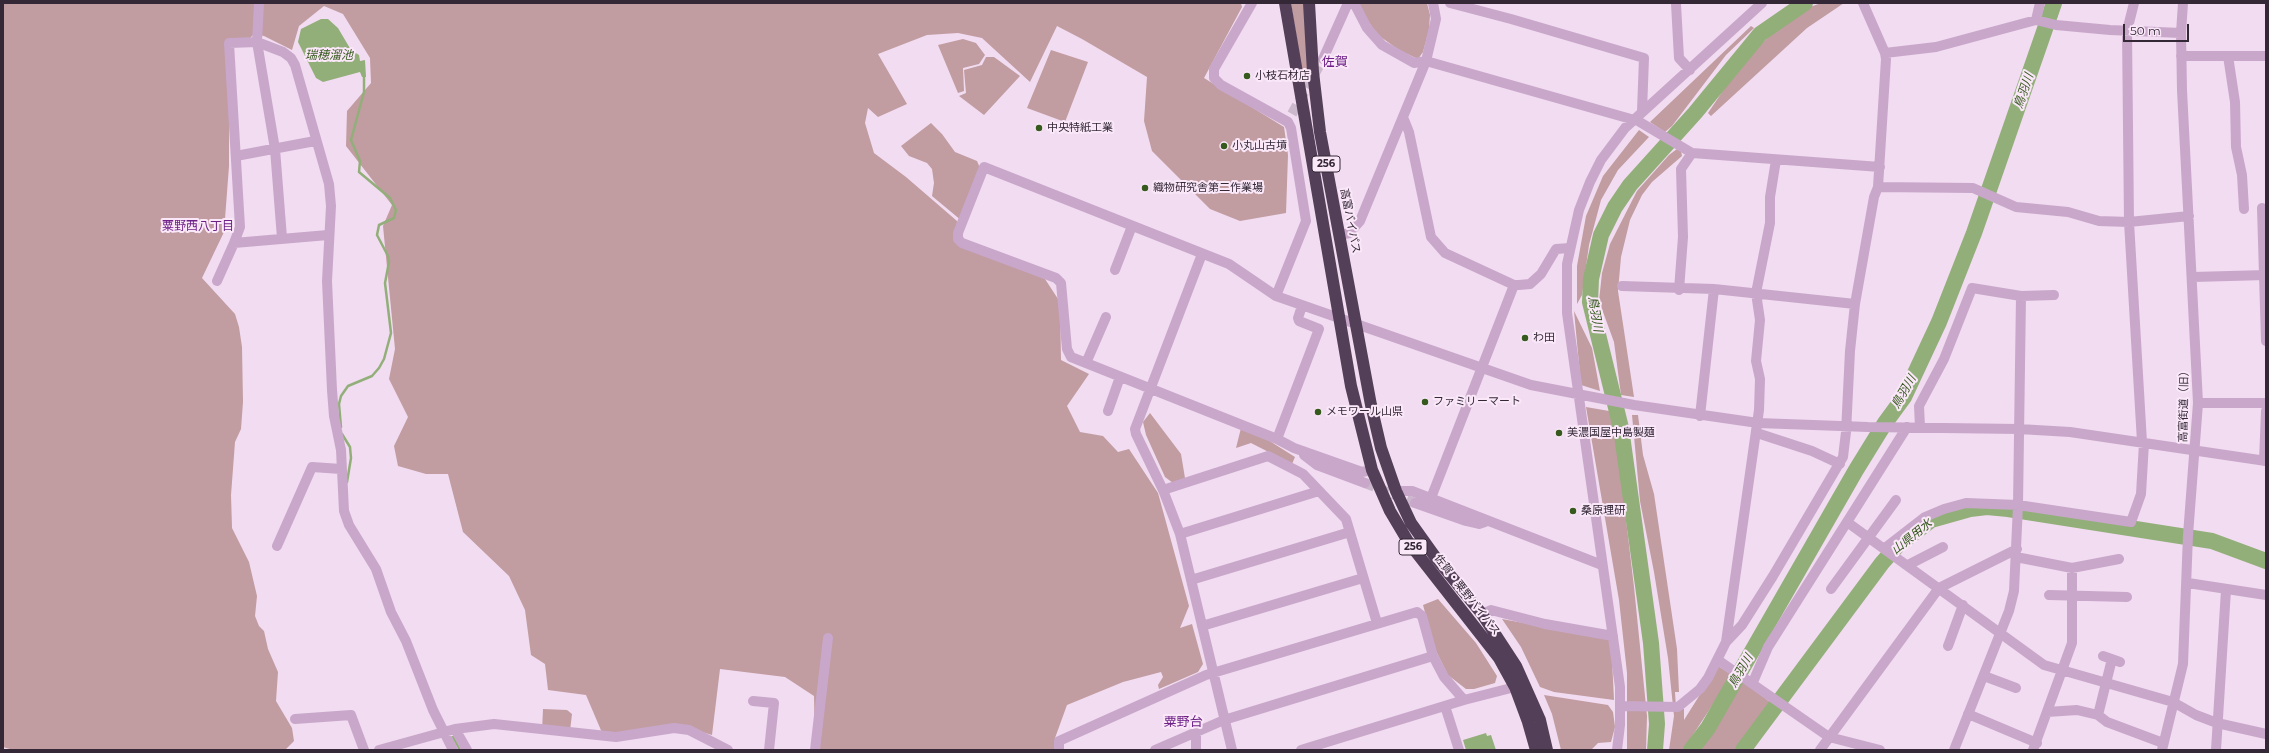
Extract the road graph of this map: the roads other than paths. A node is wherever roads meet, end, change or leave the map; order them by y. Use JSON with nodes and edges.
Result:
{"nodes":[{"id":1,"x":259,"y":3,"type":"edge"},
{"id":2,"x":1252,"y":3,"type":"edge"},
{"id":3,"x":1284,"y":3,"type":"edge"},
{"id":4,"x":1309,"y":3,"type":"edge"},
{"id":5,"x":1348,"y":3,"type":"edge"},
{"id":6,"x":1354,"y":3,"type":"edge"},
{"id":7,"x":1433,"y":3,"type":"edge"},
{"id":8,"x":1450,"y":3,"type":"edge"},
{"id":9,"x":1762,"y":3,"type":"edge"},
{"id":10,"x":1863,"y":3,"type":"edge"},
{"id":11,"x":2040,"y":3,"type":"edge"},
{"id":12,"x":2134,"y":3,"type":"edge"},
{"id":13,"x":2183,"y":3,"type":"edge"},
{"id":14,"x":1676,"y":4,"type":"edge"},
{"id":15,"x":2036,"y":20,"type":"junction"},
{"id":16,"x":2128,"y":31,"type":"junction"},
{"id":17,"x":2181,"y":33,"type":"junction"},
{"id":18,"x":257,"y":42,"type":"junction"},
{"id":19,"x":1885,"y":53,"type":"junction"},
{"id":20,"x":2181,"y":56,"type":"junction"},
{"id":21,"x":2228,"y":56,"type":"junction"},
{"id":22,"x":2266,"y":56,"type":"edge"},
{"id":23,"x":1323,"y":59,"type":"tunnel mouth"},
{"id":24,"x":1426,"y":61,"type":"junction"},
{"id":25,"x":1690,"y":70,"type":"junction"},
{"id":26,"x":1403,"y":117,"type":"junction"},
{"id":27,"x":1638,"y":117,"type":"junction"},
{"id":28,"x":315,"y":142,"type":"junction"},
{"id":29,"x":275,"y":149,"type":"junction"},
{"id":30,"x":1688,"y":151,"type":"junction"},
{"id":31,"x":236,"y":156,"type":"junction"},
{"id":32,"x":1776,"y":160,"type":"junction"},
{"id":33,"x":1880,"y":167,"type":"junction"},
{"id":34,"x":1878,"y":187,"type":"junction"},
{"id":35,"x":2262,"y":208,"type":"dead end"},
{"id":36,"x":2244,"y":209,"type":"dead end"},
{"id":37,"x":2189,"y":216,"type":"junction"},
{"id":38,"x":2129,"y":222,"type":"junction"},
{"id":39,"x":1132,"y":226,"type":"junction"},
{"id":40,"x":328,"y":235,"type":"junction"},
{"id":41,"x":1340,"y":235,"type":"junction"},
{"id":42,"x":282,"y":238,"type":"junction"},
{"id":43,"x":234,"y":243,"type":"junction"},
{"id":44,"x":1570,"y":248,"type":"junction"},
{"id":45,"x":1202,"y":254,"type":"junction"},
{"id":46,"x":1116,"y":270,"type":"dead end"},
{"id":47,"x":2265,"y":275,"type":"edge"},
{"id":48,"x":2193,"y":277,"type":"junction"},
{"id":49,"x":217,"y":281,"type":"dead end"},
{"id":50,"x":1514,"y":285,"type":"junction"},
{"id":51,"x":1622,"y":286,"type":"dead end"},
{"id":52,"x":1714,"y":289,"type":"junction"},
{"id":53,"x":1678,"y":290,"type":"junction"},
{"id":54,"x":1756,"y":293,"type":"junction"},
{"id":55,"x":2054,"y":295,"type":"dead end"},
{"id":56,"x":1276,"y":296,"type":"junction"},
{"id":57,"x":2021,"y":296,"type":"junction"},
{"id":58,"x":1855,"y":304,"type":"junction"},
{"id":59,"x":1302,"y":306,"type":"junction"},
{"id":60,"x":1106,"y":317,"type":"dead end"},
{"id":61,"x":1340,"y":320,"type":"junction"},
{"id":62,"x":1355,"y":324,"type":"junction"},
{"id":63,"x":2266,"y":341,"type":"edge"},
{"id":64,"x":1086,"y":363,"type":"junction"},
{"id":65,"x":1481,"y":369,"type":"junction"},
{"id":66,"x":1120,"y":377,"type":"junction"},
{"id":67,"x":1149,"y":388,"type":"junction"},
{"id":68,"x":1581,"y":396,"type":"junction"},
{"id":69,"x":2198,"y":402,"type":"junction"},
{"id":70,"x":2266,"y":403,"type":"edge"},
{"id":71,"x":1108,"y":411,"type":"dead end"},
{"id":72,"x":2266,"y":411,"type":"edge"},
{"id":73,"x":1700,"y":416,"type":"junction"},
{"id":74,"x":1847,"y":426,"type":"junction"},
{"id":75,"x":1905,"y":427,"type":"junction"},
{"id":76,"x":1920,"y":427,"type":"junction"},
{"id":77,"x":1757,"y":428,"type":"junction"},
{"id":78,"x":2019,"y":429,"type":"junction"},
{"id":79,"x":1277,"y":439,"type":"junction"},
{"id":80,"x":2143,"y":442,"type":"junction"},
{"id":81,"x":1294,"y":448,"type":"junction"},
{"id":82,"x":2195,"y":451,"type":"junction"},
{"id":83,"x":2265,"y":461,"type":"edge"},
{"id":84,"x":1840,"y":464,"type":"junction"},
{"id":85,"x":341,"y":469,"type":"junction"},
{"id":86,"x":1372,"y":470,"type":"junction"},
{"id":87,"x":1365,"y":482,"type":"tunnel mouth"},
{"id":88,"x":1163,"y":490,"type":"junction"},
{"id":89,"x":1319,"y":491,"type":"junction"},
{"id":90,"x":1396,"y":491,"type":"junction"},
{"id":91,"x":1431,"y":498,"type":"junction"},
{"id":92,"x":1896,"y":500,"type":"dead end"},
{"id":93,"x":1415,"y":503,"type":"tunnel mouth"},
{"id":94,"x":2018,"y":509,"type":"junction"},
{"id":95,"x":1488,"y":522,"type":"junction"},
{"id":96,"x":1847,"y":522,"type":"junction"},
{"id":97,"x":1350,"y":532,"type":"junction"},
{"id":98,"x":1180,"y":534,"type":"junction"},
{"id":99,"x":1869,"y":537,"type":"junction"},
{"id":100,"x":277,"y":546,"type":"dead end"},
{"id":101,"x":1943,"y":547,"type":"dead end"},
{"id":102,"x":1889,"y":551,"type":"junction"},
{"id":103,"x":2016,"y":553,"type":"junction"},
{"id":104,"x":2119,"y":559,"type":"dead end"},
{"id":105,"x":1602,"y":565,"type":"junction"},
{"id":106,"x":1908,"y":565,"type":"junction"},
{"id":107,"x":2072,"y":568,"type":"junction"},
{"id":108,"x":1363,"y":578,"type":"junction"},
{"id":109,"x":1191,"y":580,"type":"junction"},
{"id":110,"x":2188,"y":583,"type":"junction"},
{"id":111,"x":1939,"y":588,"type":"junction"},
{"id":112,"x":1831,"y":589,"type":"dead end"},
{"id":113,"x":2226,"y":590,"type":"junction"},
{"id":114,"x":2048,"y":595,"type":"dead end"},
{"id":115,"x":2266,"y":595,"type":"edge"},
{"id":116,"x":2072,"y":596,"type":"junction"},
{"id":117,"x":2127,"y":597,"type":"dead end"},
{"id":118,"x":1963,"y":605,"type":"junction"},
{"id":119,"x":1482,"y":614,"type":"junction"},
{"id":120,"x":1377,"y":623,"type":"junction"},
{"id":121,"x":1202,"y":626,"type":"junction"},
{"id":122,"x":2000,"y":633,"type":"junction"},
{"id":123,"x":1613,"y":636,"type":"junction"},
{"id":124,"x":828,"y":638,"type":"dead end"},
{"id":125,"x":1726,"y":642,"type":"junction"},
{"id":126,"x":1948,"y":646,"type":"dead end"},
{"id":127,"x":1433,"y":656,"type":"junction"},
{"id":128,"x":2112,"y":659,"type":"dead end"},
{"id":129,"x":1721,"y":661,"type":"junction"},
{"id":130,"x":2064,"y":670,"type":"junction"},
{"id":131,"x":1212,"y":672,"type":"junction"},
{"id":132,"x":1984,"y":676,"type":"junction"},
{"id":133,"x":1750,"y":680,"type":"junction"},
{"id":134,"x":2104,"y":683,"type":"junction"},
{"id":135,"x":1515,"y":687,"type":"junction"},
{"id":136,"x":2016,"y":688,"type":"dead end"},
{"id":137,"x":753,"y":700,"type":"dead end"},
{"id":138,"x":1464,"y":700,"type":"junction"},
{"id":139,"x":2173,"y":702,"type":"junction"},
{"id":140,"x":1446,"y":706,"type":"junction"},
{"id":141,"x":1624,"y":706,"type":"junction"},
{"id":142,"x":2047,"y":712,"type":"junction"},
{"id":143,"x":1968,"y":714,"type":"junction"},
{"id":144,"x":2098,"y":715,"type":"junction"},
{"id":145,"x":295,"y":719,"type":"dead end"},
{"id":146,"x":1224,"y":720,"type":"junction"},
{"id":147,"x":2217,"y":723,"type":"junction"},
{"id":148,"x":455,"y":729,"type":"junction"},
{"id":149,"x":444,"y":732,"type":"junction"},
{"id":150,"x":1196,"y":732,"type":"junction"},
{"id":151,"x":2266,"y":734,"type":"edge"},
{"id":152,"x":1830,"y":737,"type":"junction"},
{"id":153,"x":2035,"y":746,"type":"edge"},
{"id":154,"x":2162,"y":746,"type":"edge"},
{"id":155,"x":1867,"y":748,"type":"edge"},
{"id":156,"x":364,"y":750,"type":"edge"},
{"id":157,"x":379,"y":750,"type":"edge"},
{"id":158,"x":453,"y":750,"type":"edge"},
{"id":159,"x":466,"y":750,"type":"edge"},
{"id":160,"x":728,"y":750,"type":"edge"},
{"id":161,"x":769,"y":750,"type":"edge"},
{"id":162,"x":815,"y":750,"type":"edge"},
{"id":163,"x":1059,"y":750,"type":"edge"},
{"id":164,"x":1154,"y":750,"type":"edge"},
{"id":165,"x":1196,"y":750,"type":"edge"},
{"id":166,"x":1232,"y":750,"type":"edge"},
{"id":167,"x":1301,"y":750,"type":"edge"},
{"id":168,"x":1459,"y":750,"type":"edge"},
{"id":169,"x":1536,"y":750,"type":"edge"},
{"id":170,"x":1547,"y":750,"type":"edge"},
{"id":171,"x":1616,"y":750,"type":"edge"},
{"id":172,"x":1820,"y":750,"type":"edge"},
{"id":173,"x":1880,"y":750,"type":"edge"},
{"id":174,"x":1954,"y":750,"type":"edge"},
{"id":175,"x":2216,"y":750,"type":"edge"}],
"edges":[{"from":1,"to":18,"type":"street"},
{"from":2,"to":56,"type":"street"},
{"from":3,"to":61,"type":"highway","number":"256"},
{"from":4,"to":41,"type":"highway","name":"高富バイパス","number":"256"},
{"from":5,"to":23,"type":"street"},
{"from":6,"to":24,"type":"street"},
{"from":7,"to":24,"type":"street"},
{"from":8,"to":27,"type":"street"},
{"from":9,"to":25,"type":"street"},
{"from":10,"to":19,"type":"street"},
{"from":11,"to":15,"type":"street"},
{"from":12,"to":16,"type":"street"},
{"from":13,"to":17,"type":"street","name":"高富街道（旧）"},
{"from":14,"to":25,"type":"street"},
{"from":15,"to":16,"type":"street"},
{"from":15,"to":19,"type":"street"},
{"from":16,"to":17,"type":"street"},
{"from":16,"to":38,"type":"street"},
{"from":17,"to":20,"type":"street","name":"高富街道（旧）"},
{"from":18,"to":28,"type":"street"},
{"from":18,"to":29,"type":"street"},
{"from":18,"to":31,"type":"street"},
{"from":19,"to":33,"type":"street"},
{"from":20,"to":21,"type":"street"},
{"from":20,"to":37,"type":"street","name":"高富街道（旧）"},
{"from":21,"to":22,"type":"street"},
{"from":21,"to":36,"type":"street"},
{"from":24,"to":26,"type":"street"},
{"from":24,"to":27,"type":"street"},
{"from":25,"to":27,"type":"street"},
{"from":26,"to":41,"type":"street"},
{"from":26,"to":50,"type":"street"},
{"from":27,"to":30,"type":"street"},
{"from":27,"to":44,"type":"street"},
{"from":28,"to":29,"type":"street"},
{"from":28,"to":40,"type":"street"},
{"from":29,"to":31,"type":"street"},
{"from":29,"to":42,"type":"street"},
{"from":30,"to":32,"type":"street"},
{"from":30,"to":53,"type":"street"},
{"from":31,"to":43,"type":"street"},
{"from":32,"to":33,"type":"street"},
{"from":32,"to":54,"type":"street"},
{"from":33,"to":34,"type":"street"},
{"from":34,"to":38,"type":"street"},
{"from":34,"to":58,"type":"street"},
{"from":35,"to":47,"type":"street"},
{"from":37,"to":38,"type":"street"},
{"from":37,"to":48,"type":"street","name":"高富街道（旧）"},
{"from":38,"to":80,"type":"street"},
{"from":39,"to":45,"type":"street"},
{"from":39,"to":46,"type":"street"},
{"from":39,"to":64,"type":"street"},
{"from":40,"to":42,"type":"street"},
{"from":40,"to":85,"type":"street"},
{"from":41,"to":62,"type":"highway","name":"高富バイパス","number":"256"},
{"from":42,"to":43,"type":"street"},
{"from":43,"to":49,"type":"street"},
{"from":44,"to":50,"type":"street"},
{"from":44,"to":68,"type":"street"},
{"from":45,"to":56,"type":"street"},
{"from":45,"to":67,"type":"street"},
{"from":47,"to":48,"type":"street"},
{"from":47,"to":63,"type":"street"},
{"from":48,"to":69,"type":"street","name":"高富街道（旧）"},
{"from":50,"to":65,"type":"street"},
{"from":51,"to":53,"type":"street"},
{"from":52,"to":53,"type":"street"},
{"from":52,"to":54,"type":"street"},
{"from":52,"to":73,"type":"street"},
{"from":54,"to":58,"type":"street"},
{"from":54,"to":77,"type":"street"},
{"from":55,"to":57,"type":"street"},
{"from":56,"to":59,"type":"street"},
{"from":57,"to":76,"type":"street"},
{"from":57,"to":78,"type":"street"},
{"from":58,"to":74,"type":"street"},
{"from":59,"to":61,"type":"street"},
{"from":59,"to":79,"type":"street"},
{"from":60,"to":64,"type":"street"},
{"from":61,"to":62,"type":"street"},
{"from":61,"to":86,"type":"highway","name":"佐賀・粟野バイパス","number":"256"},
{"from":62,"to":65,"type":"street"},
{"from":62,"to":90,"type":"highway","name":"佐賀・粟野バイパス","number":"256"},
{"from":64,"to":66,"type":"street"},
{"from":65,"to":68,"type":"street"},
{"from":65,"to":91,"type":"street"},
{"from":66,"to":67,"type":"street"},
{"from":66,"to":71,"type":"street"},
{"from":67,"to":79,"type":"street"},
{"from":67,"to":88,"type":"street"},
{"from":68,"to":73,"type":"street"},
{"from":68,"to":105,"type":"street"},
{"from":69,"to":70,"type":"street"},
{"from":69,"to":82,"type":"street","name":"高富街道（旧）"},
{"from":72,"to":83,"type":"street"},
{"from":73,"to":77,"type":"street"},
{"from":74,"to":75,"type":"street"},
{"from":74,"to":77,"type":"street"},
{"from":74,"to":84,"type":"street"},
{"from":75,"to":76,"type":"street"},
{"from":75,"to":96,"type":"street"},
{"from":76,"to":78,"type":"street"},
{"from":77,"to":84,"type":"street"},
{"from":77,"to":125,"type":"street"},
{"from":78,"to":80,"type":"street"},
{"from":78,"to":94,"type":"street"},
{"from":79,"to":81,"type":"street"},
{"from":80,"to":82,"type":"street"},
{"from":80,"to":94,"type":"street"},
{"from":81,"to":86,"type":"street"},
{"from":81,"to":87,"type":"street"},
{"from":82,"to":83,"type":"street"},
{"from":82,"to":110,"type":"street","name":"高富街道（旧）"},
{"from":84,"to":125,"type":"street"},
{"from":85,"to":100,"type":"street"},
{"from":85,"to":149,"type":"street"},
{"from":86,"to":135,"type":"highway","name":"佐賀・粟野バイパス","number":"256"},
{"from":88,"to":89,"type":"street"},
{"from":88,"to":98,"type":"street"},
{"from":89,"to":97,"type":"street"},
{"from":89,"to":98,"type":"street"},
{"from":90,"to":91,"type":"street"},
{"from":90,"to":119,"type":"highway","name":"佐賀・粟野バイパス","number":"256"},
{"from":91,"to":95,"type":"street"},
{"from":92,"to":99,"type":"street"},
{"from":93,"to":95,"type":"street"},
{"from":94,"to":102,"type":"street"},
{"from":94,"to":103,"type":"street"},
{"from":95,"to":105,"type":"street"},
{"from":96,"to":99,"type":"street"},
{"from":96,"to":133,"type":"street"},
{"from":97,"to":108,"type":"street"},
{"from":97,"to":109,"type":"street"},
{"from":98,"to":109,"type":"street"},
{"from":99,"to":102,"type":"street"},
{"from":99,"to":112,"type":"street"},
{"from":101,"to":106,"type":"street"},
{"from":102,"to":106,"type":"street"},
{"from":103,"to":107,"type":"street"},
{"from":103,"to":111,"type":"street"},
{"from":103,"to":122,"type":"street"},
{"from":104,"to":107,"type":"street"},
{"from":105,"to":123,"type":"street"},
{"from":106,"to":111,"type":"street"},
{"from":107,"to":116,"type":"street"},
{"from":108,"to":120,"type":"street"},
{"from":108,"to":121,"type":"street"},
{"from":109,"to":121,"type":"street"},
{"from":110,"to":113,"type":"street"},
{"from":110,"to":139,"type":"street","name":"高富街道（旧）"},
{"from":111,"to":118,"type":"street"},
{"from":111,"to":152,"type":"street"},
{"from":113,"to":115,"type":"street"},
{"from":113,"to":147,"type":"street"},
{"from":114,"to":116,"type":"street"},
{"from":116,"to":117,"type":"street"},
{"from":116,"to":130,"type":"street"},
{"from":118,"to":122,"type":"street"},
{"from":118,"to":126,"type":"street"},
{"from":119,"to":123,"type":"street"},
{"from":119,"to":170,"type":"highway","name":"佐賀・粟野バイパス","number":"256"},
{"from":120,"to":127,"type":"street"},
{"from":120,"to":131,"type":"street"},
{"from":121,"to":131,"type":"street"},
{"from":122,"to":130,"type":"street"},
{"from":122,"to":132,"type":"street"},
{"from":123,"to":141,"type":"street"},
{"from":124,"to":162,"type":"street"},
{"from":125,"to":129,"type":"street"},
{"from":127,"to":138,"type":"street"},
{"from":127,"to":146,"type":"street"},
{"from":128,"to":134,"type":"street"},
{"from":129,"to":133,"type":"street"},
{"from":129,"to":141,"type":"street"},
{"from":130,"to":134,"type":"street"},
{"from":130,"to":142,"type":"street"},
{"from":131,"to":146,"type":"street"},
{"from":131,"to":163,"type":"street"},
{"from":132,"to":136,"type":"street"},
{"from":132,"to":143,"type":"street"},
{"from":133,"to":152,"type":"street"},
{"from":134,"to":139,"type":"street"},
{"from":134,"to":144,"type":"street"},
{"from":135,"to":138,"type":"street"},
{"from":135,"to":169,"type":"highway","name":"佐賀・粟野バイパス","number":"256"},
{"from":137,"to":161,"type":"street"},
{"from":138,"to":140,"type":"street"},
{"from":139,"to":147,"type":"street"},
{"from":139,"to":154,"type":"street","name":"高富街道（旧）"},
{"from":140,"to":167,"type":"street"},
{"from":140,"to":168,"type":"street"},
{"from":141,"to":171,"type":"street"},
{"from":142,"to":144,"type":"street"},
{"from":142,"to":153,"type":"street"},
{"from":143,"to":153,"type":"street"},
{"from":143,"to":174,"type":"street"},
{"from":144,"to":154,"type":"street"},
{"from":145,"to":156,"type":"street"},
{"from":146,"to":150,"type":"street"},
{"from":146,"to":166,"type":"street"},
{"from":147,"to":151,"type":"street"},
{"from":147,"to":175,"type":"street"},
{"from":148,"to":149,"type":"street"},
{"from":148,"to":159,"type":"street"},
{"from":148,"to":160,"type":"street"},
{"from":149,"to":157,"type":"street"},
{"from":149,"to":158,"type":"street"},
{"from":150,"to":164,"type":"street"},
{"from":150,"to":165,"type":"street"},
{"from":152,"to":155,"type":"street"},
{"from":152,"to":172,"type":"street"},
{"from":155,"to":173,"type":"street"}]}
